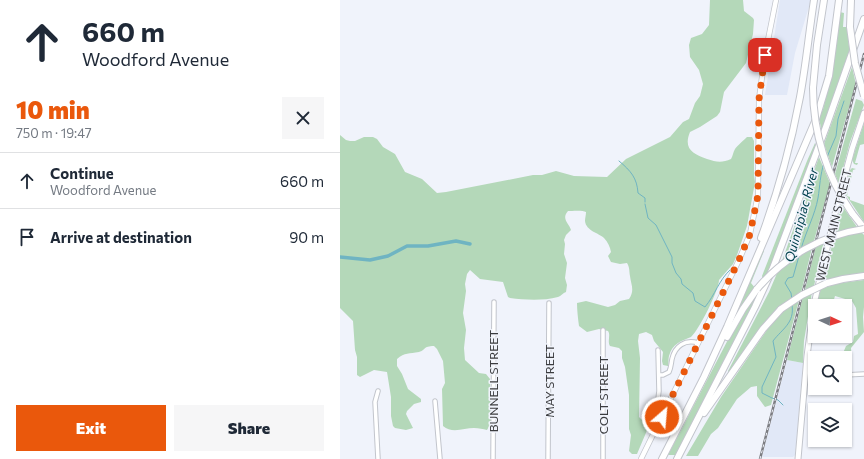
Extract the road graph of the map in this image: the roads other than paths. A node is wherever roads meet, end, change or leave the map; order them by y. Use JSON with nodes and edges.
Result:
{"nodes":[{"id":1,"x":776,"y":0,"type":"edge"},
{"id":2,"x":814,"y":0,"type":"edge"},
{"id":3,"x":821,"y":0,"type":"edge"},
{"id":4,"x":824,"y":0,"type":"edge"},
{"id":5,"x":839,"y":0,"type":"edge"},
{"id":6,"x":851,"y":0,"type":"edge"},
{"id":7,"x":864,"y":20,"type":"edge"},
{"id":8,"x":818,"y":37,"type":"junction"},
{"id":9,"x":864,"y":96,"type":"edge"},
{"id":10,"x":864,"y":112,"type":"edge"},
{"id":11,"x":864,"y":228,"type":"edge"},
{"id":12,"x":864,"y":276,"type":"edge"},
{"id":13,"x":741,"y":294,"type":"junction"},
{"id":14,"x":494,"y":302,"type":"dead end"},
{"id":15,"x":549,"y":303,"type":"dead end"},
{"id":16,"x":603,"y":330,"type":"dead end"},
{"id":17,"x":698,"y":343,"type":"junction"},
{"id":18,"x":658,"y":350,"type":"dead end"},
{"id":19,"x":806,"y":367,"type":"joint"},
{"id":20,"x":864,"y":374,"type":"edge"},
{"id":21,"x":659,"y":375,"type":"junction"},
{"id":22,"x":852,"y":375,"type":"edge"},
{"id":23,"x":378,"y":391,"type":"dead end"},
{"id":24,"x":435,"y":401,"type":"dead end"},
{"id":25,"x":657,"y":407,"type":"dead end"},
{"id":26,"x":688,"y":407,"type":"junction"},
{"id":27,"x":687,"y":440,"type":"junction"},
{"id":28,"x":663,"y":457,"type":"edge"},
{"id":29,"x":678,"y":457,"type":"edge"},
{"id":30,"x":378,"y":459,"type":"edge"},
{"id":31,"x":440,"y":459,"type":"edge"},
{"id":32,"x":493,"y":459,"type":"edge"},
{"id":33,"x":548,"y":459,"type":"edge"},
{"id":34,"x":603,"y":459,"type":"edge"},
{"id":35,"x":641,"y":459,"type":"edge"},
{"id":36,"x":798,"y":459,"type":"edge"}],
"edges":[{"from":1,"to":17,"type":"street"},
{"from":2,"to":13,"type":"highway"},
{"from":3,"to":8,"type":"highway"},
{"from":4,"to":8,"type":"highway"},
{"from":5,"to":13,"type":"highway"},
{"from":6,"to":9,"type":"highway","bridge":true},
{"from":7,"to":27,"type":"highway"},
{"from":8,"to":11,"type":"highway","bridge":true},
{"from":10,"to":19,"type":"main road","name":"WEST MAIN STREET"},
{"from":11,"to":26,"type":"highway","bridge":true},
{"from":12,"to":27,"type":"highway","bridge":true},
{"from":13,"to":26,"type":"highway"},
{"from":14,"to":32,"type":"street","name":"BUNNELL STREET"},
{"from":15,"to":33,"type":"street","name":"MAY STREET"},
{"from":16,"to":34,"type":"street","name":"COLT STREET"},
{"from":17,"to":21,"type":"street"},
{"from":17,"to":35,"type":"street"},
{"from":18,"to":21,"type":"street"},
{"from":19,"to":36,"type":"main road","name":"WEST MAIN STREET"},
{"from":20,"to":22,"type":"street"},
{"from":21,"to":25,"type":"street"},
{"from":23,"to":30,"type":"street"},
{"from":24,"to":31,"type":"street"},
{"from":26,"to":28,"type":"highway"},
{"from":27,"to":29,"type":"highway"}]}
